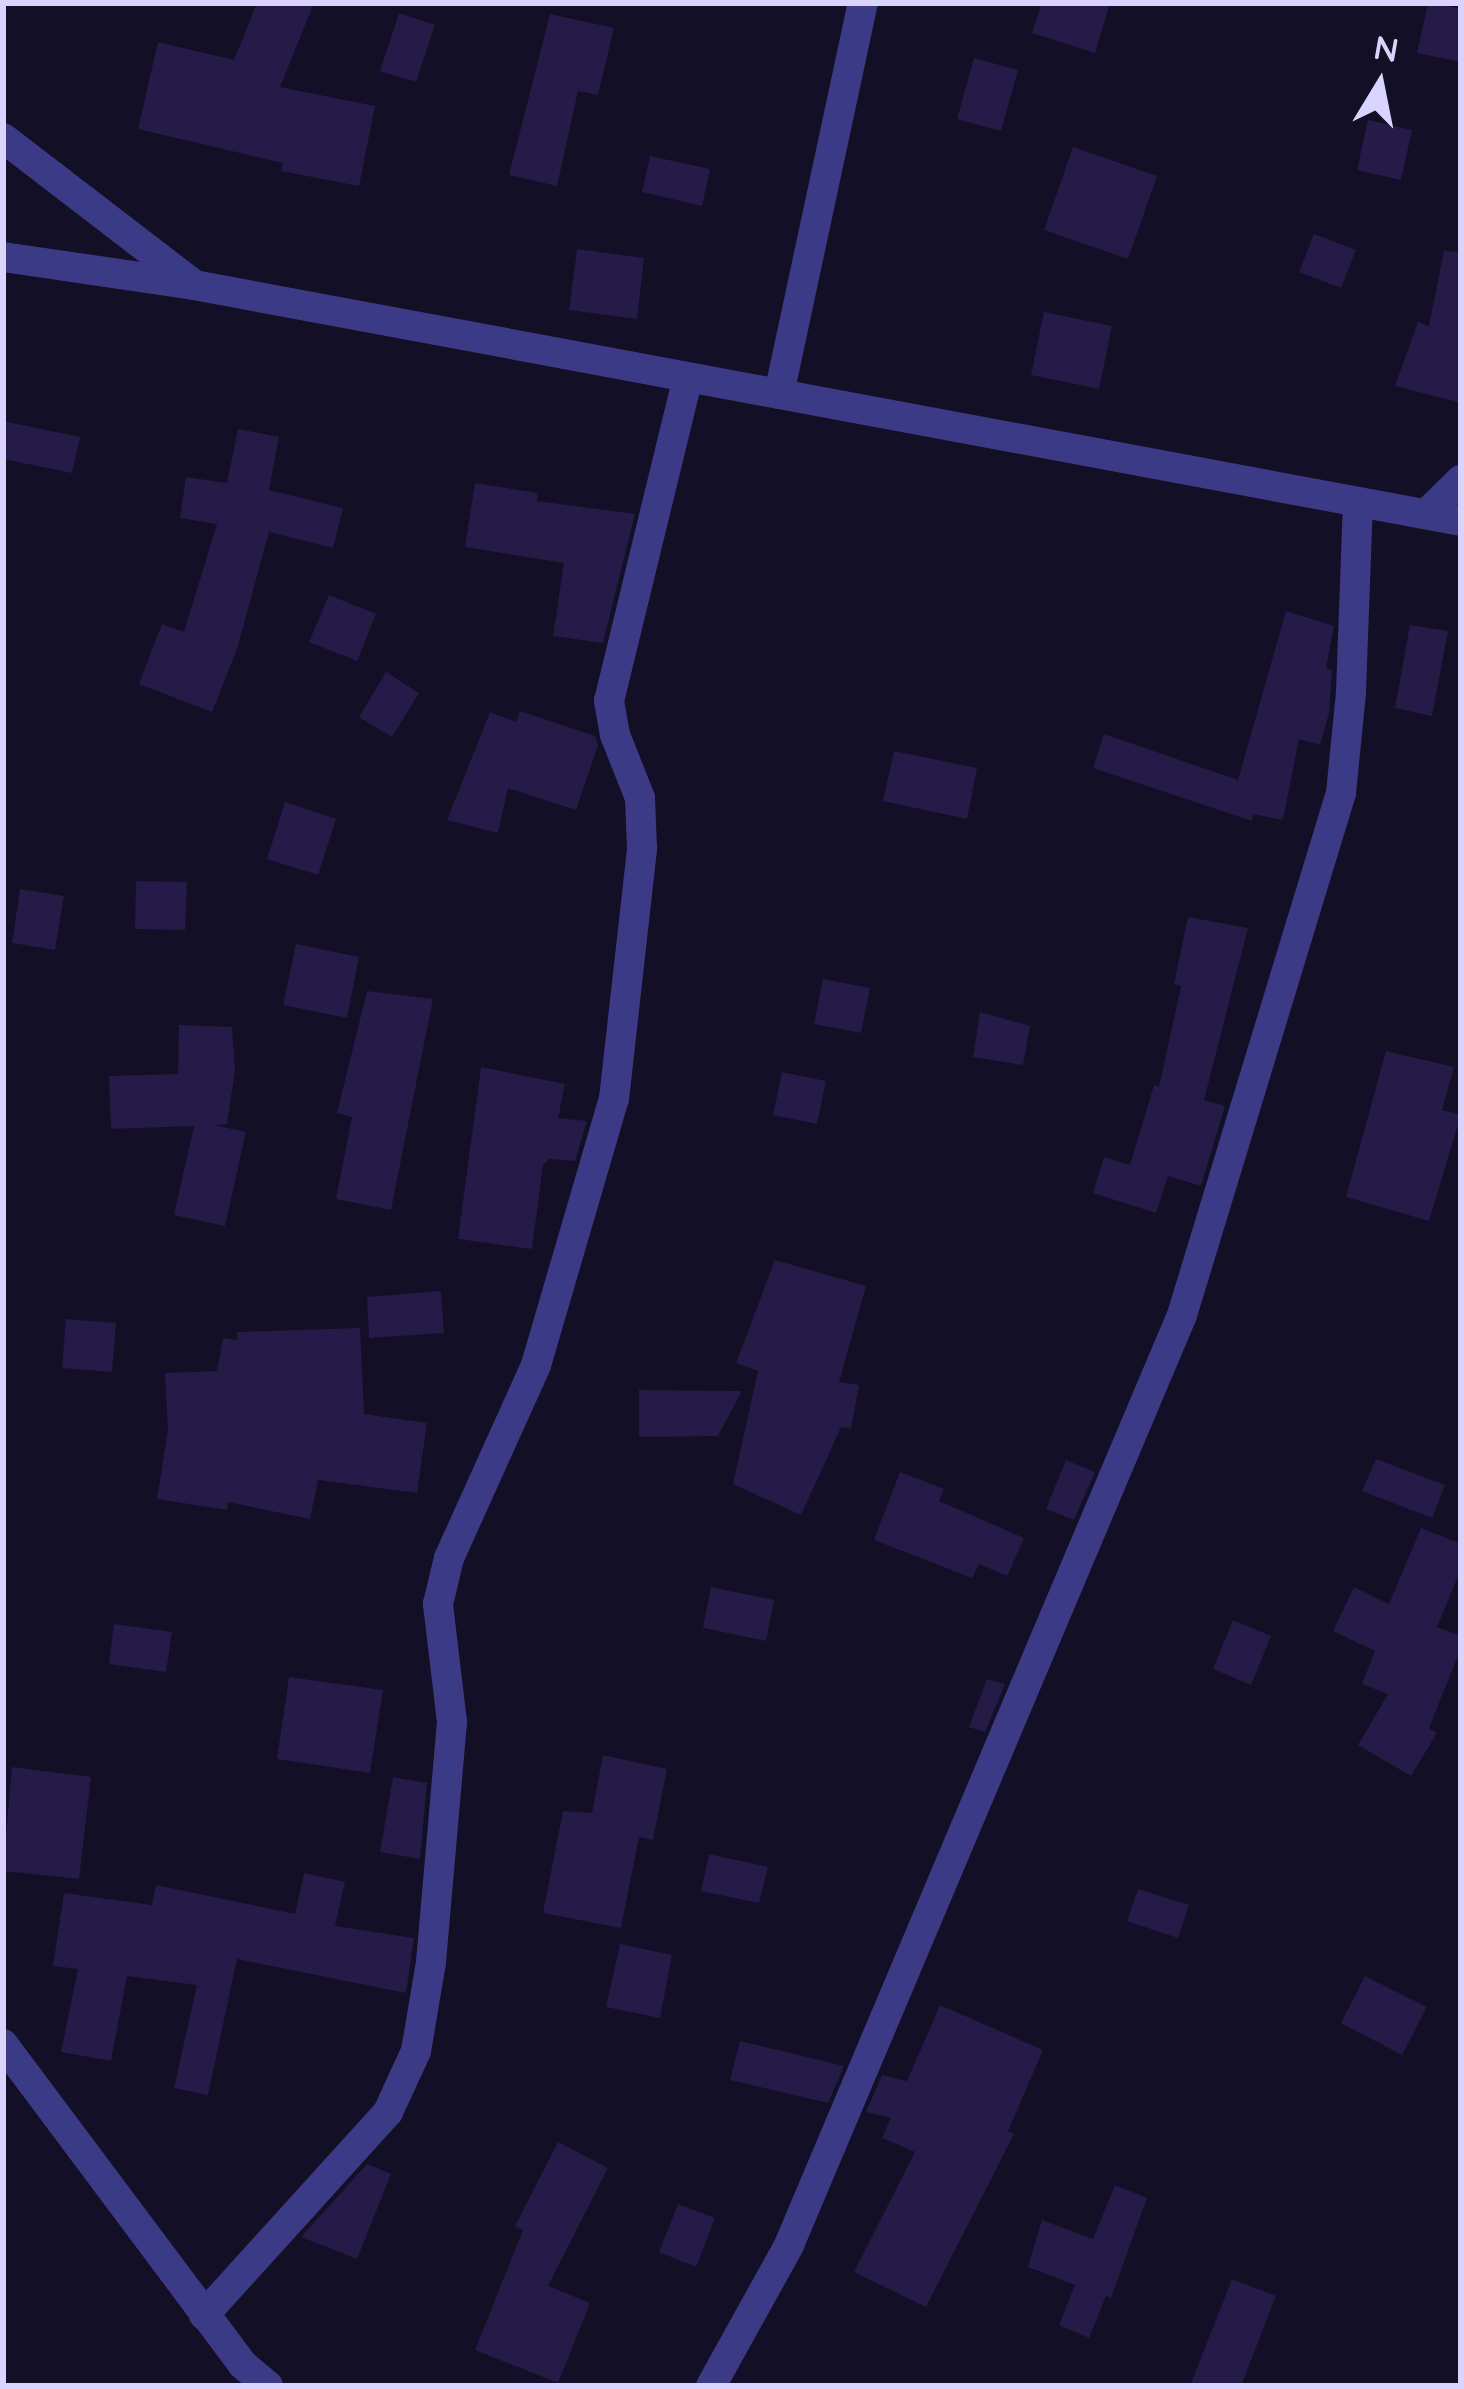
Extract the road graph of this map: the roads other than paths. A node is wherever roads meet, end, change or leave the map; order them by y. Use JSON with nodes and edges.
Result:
{"nodes":[{"id":1,"x":862,"y":3,"type":"edge"},
{"id":2,"x":3,"y":138,"type":"edge"},
{"id":3,"x":3,"y":257,"type":"edge"},
{"id":4,"x":194,"y":285,"type":"junction"},
{"id":5,"x":688,"y":377,"type":"junction"},
{"id":6,"x":779,"y":394,"type":"junction"},
{"id":7,"x":1461,"y":480,"type":"edge"},
{"id":8,"x":1358,"y":502,"type":"junction"},
{"id":9,"x":1426,"y":514,"type":"junction"},
{"id":10,"x":1461,"y":521,"type":"edge"},
{"id":11,"x":3,"y":2044,"type":"edge"},
{"id":12,"x":204,"y":2315,"type":"junction"},
{"id":13,"x":238,"y":2375,"type":"edge"},
{"id":14,"x":268,"y":2386,"type":"edge"},
{"id":15,"x":711,"y":2386,"type":"edge"}],
"edges":[{"from":1,"to":6,"type":"street"},
{"from":2,"to":4,"type":"street"},
{"from":3,"to":4,"type":"street"},
{"from":4,"to":5,"type":"street"},
{"from":5,"to":6,"type":"street"},
{"from":5,"to":12,"type":"street"},
{"from":6,"to":8,"type":"street"},
{"from":7,"to":9,"type":"street"},
{"from":8,"to":9,"type":"street"},
{"from":8,"to":15,"type":"street"},
{"from":9,"to":10,"type":"street"},
{"from":11,"to":12,"type":"street"},
{"from":12,"to":13,"type":"street"},
{"from":13,"to":14,"type":"street"}]}
